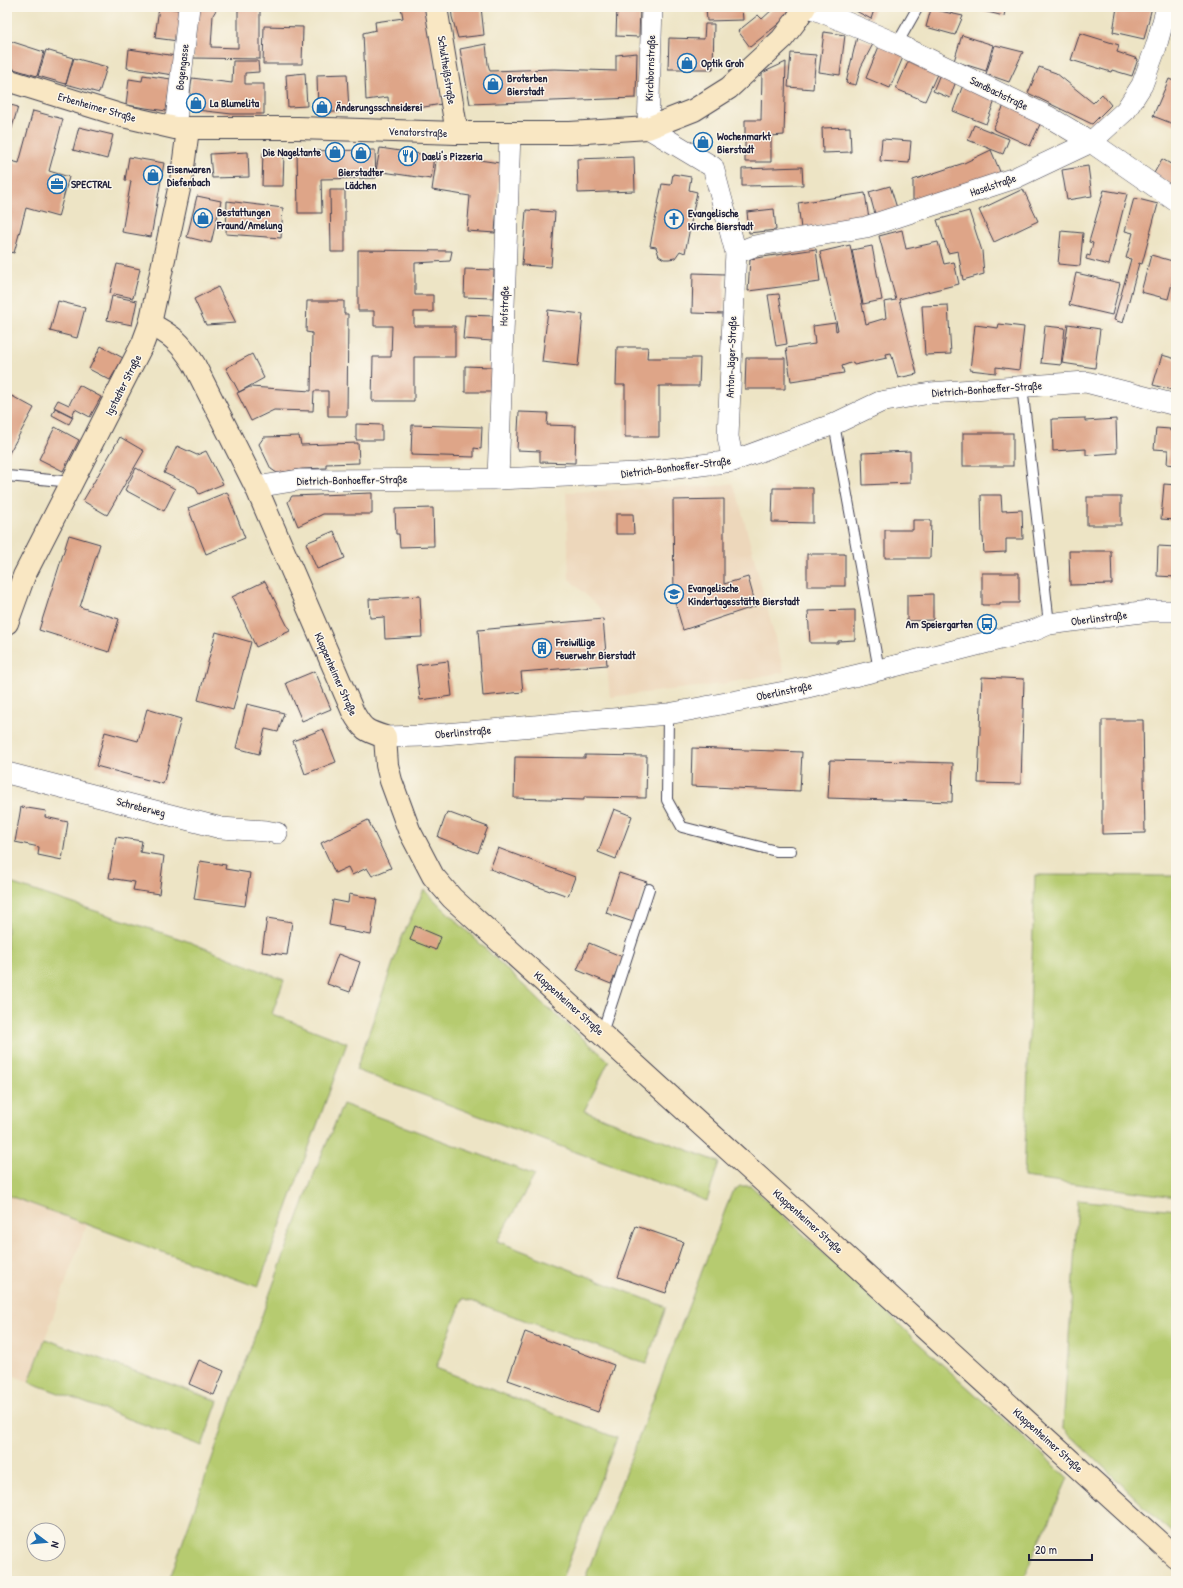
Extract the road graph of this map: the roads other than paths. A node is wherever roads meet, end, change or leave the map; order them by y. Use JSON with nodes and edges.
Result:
{"nodes":[{"id":1,"x":189,"y":7,"type":"edge"},
{"id":2,"x":436,"y":7,"type":"edge"},
{"id":3,"x":652,"y":7,"type":"edge"},
{"id":4,"x":805,"y":7,"type":"edge"},
{"id":5,"x":810,"y":7,"type":"edge"},
{"id":6,"x":918,"y":7,"type":"edge"},
{"id":7,"x":1167,"y":7,"type":"edge"},
{"id":8,"x":898,"y":44,"type":"junction"},
{"id":9,"x":7,"y":80,"type":"edge"},
{"id":10,"x":181,"y":128,"type":"junction"},
{"id":11,"x":648,"y":128,"type":"junction"},
{"id":12,"x":457,"y":133,"type":"junction"},
{"id":13,"x":510,"y":133,"type":"junction"},
{"id":14,"x":1091,"y":142,"type":"junction"},
{"id":15,"x":1176,"y":201,"type":"edge"},
{"id":16,"x":736,"y":253,"type":"junction"},
{"id":17,"x":150,"y":324,"type":"junction"},
{"id":18,"x":1022,"y":386,"type":"junction"},
{"id":19,"x":1176,"y":405,"type":"edge"},
{"id":20,"x":834,"y":424,"type":"junction"},
{"id":21,"x":732,"y":461,"type":"junction"},
{"id":22,"x":7,"y":476,"type":"edge"},
{"id":23,"x":498,"y":479,"type":"junction"},
{"id":24,"x":73,"y":482,"type":"junction"},
{"id":25,"x":256,"y":487,"type":"junction"},
{"id":26,"x":1176,"y":611,"type":"edge"},
{"id":27,"x":7,"y":623,"type":"edge"},
{"id":28,"x":1049,"y":624,"type":"junction"},
{"id":29,"x":879,"y":670,"type":"junction"},
{"id":30,"x":668,"y":714,"type":"junction"},
{"id":31,"x":386,"y":737,"type":"junction"},
{"id":32,"x":7,"y":773,"type":"edge"},
{"id":33,"x":277,"y":833,"type":"dead end"},
{"id":34,"x":791,"y":852,"type":"dead end"},
{"id":35,"x":649,"y":890,"type":"dead end"},
{"id":36,"x":602,"y":1033,"type":"junction"},
{"id":37,"x":1176,"y":1557,"type":"edge"}],
"edges":[{"from":1,"to":10,"type":"street","name":"Bogengasse"},
{"from":2,"to":12,"type":"street","name":"Schultheißstraße"},
{"from":3,"to":11,"type":"street","name":"Kirchbornstraße"},
{"from":4,"to":11,"type":"street","name":"Venatorstraße"},
{"from":5,"to":8,"type":"street","name":"Sandbachstraße"},
{"from":6,"to":8,"type":"lane"},
{"from":7,"to":14,"type":"street","name":"Haselstraße"},
{"from":8,"to":14,"type":"street","name":"Sandbachstraße"},
{"from":9,"to":10,"type":"street","name":"Erbenheimer Straße"},
{"from":10,"to":12,"type":"street","name":"Venatorstraße"},
{"from":10,"to":17,"type":"street","name":"Igstadter Straße"},
{"from":11,"to":13,"type":"street","name":"Venatorstraße"},
{"from":11,"to":16,"type":"street"},
{"from":12,"to":13,"type":"street","name":"Venatorstraße"},
{"from":13,"to":23,"type":"street","name":"Hofstraße"},
{"from":14,"to":15,"type":"street","name":"Sandbachstraße"},
{"from":14,"to":16,"type":"street","name":"Haselstraße"},
{"from":16,"to":21,"type":"street","name":"Anton-Jäger-Straße"},
{"from":17,"to":24,"type":"street","name":"Igstadter Straße"},
{"from":17,"to":25,"type":"street","name":"Kloppenheimer Straße"},
{"from":18,"to":19,"type":"street","name":"Dietrich-Bonhoeffer-Straße"},
{"from":18,"to":20,"type":"street","name":"Dietrich-Bonhoeffer-Straße"},
{"from":18,"to":28,"type":"lane"},
{"from":20,"to":21,"type":"street","name":"Dietrich-Bonhoeffer-Straße"},
{"from":20,"to":29,"type":"lane"},
{"from":21,"to":23,"type":"street","name":"Dietrich-Bonhoeffer-Straße"},
{"from":22,"to":24,"type":"lane"},
{"from":23,"to":25,"type":"street","name":"Dietrich-Bonhoeffer-Straße"},
{"from":24,"to":27,"type":"street","name":"Igstadter Straße"},
{"from":25,"to":31,"type":"street","name":"Kloppenheimer Straße"},
{"from":26,"to":28,"type":"street","name":"Oberlinstraße"},
{"from":28,"to":29,"type":"street","name":"Oberlinstraße"},
{"from":29,"to":30,"type":"street","name":"Oberlinstraße"},
{"from":30,"to":31,"type":"street","name":"Oberlinstraße"},
{"from":30,"to":34,"type":"lane"},
{"from":31,"to":36,"type":"street","name":"Kloppenheimer Straße"},
{"from":32,"to":33,"type":"street","name":"Schreberweg"},
{"from":35,"to":36,"type":"lane"},
{"from":36,"to":37,"type":"street","name":"Kloppenheimer Straße"}]}
